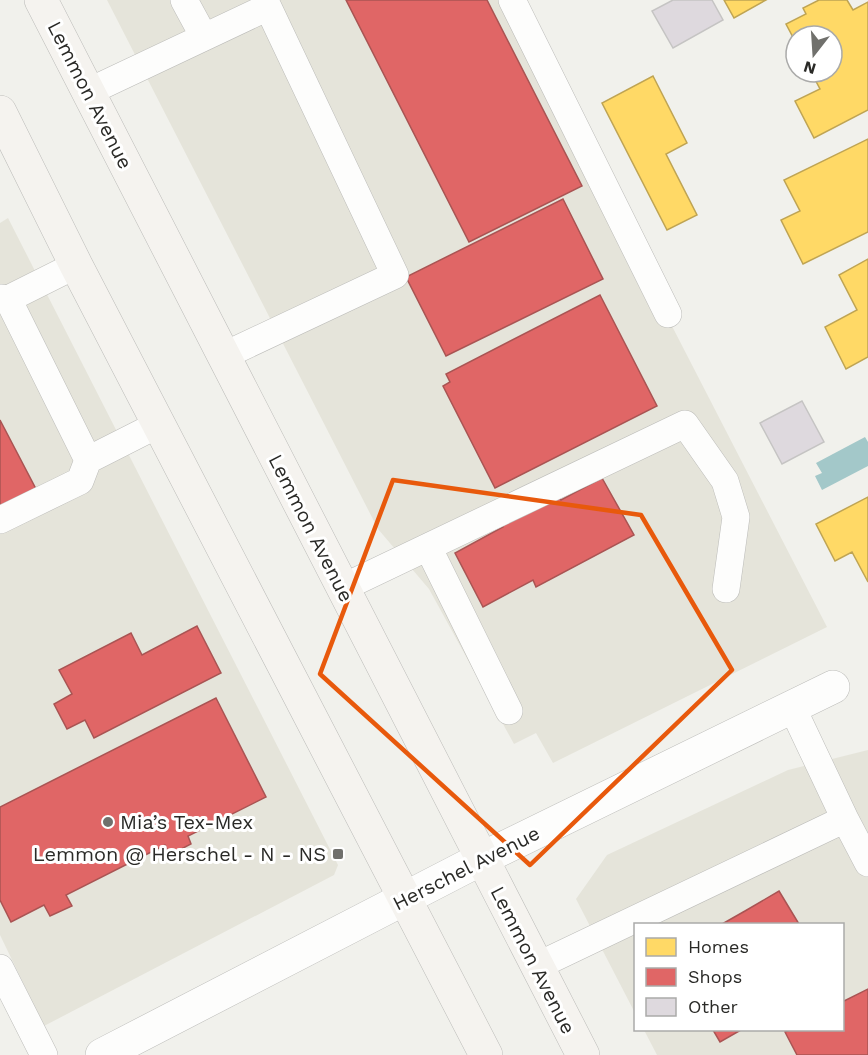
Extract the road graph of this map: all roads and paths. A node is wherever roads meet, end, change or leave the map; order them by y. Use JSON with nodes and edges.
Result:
{"nodes":[{"id":1,"x":41,"y":0,"type":"edge"},
{"id":2,"x":512,"y":0,"type":"edge"},
{"id":3,"x":186,"y":1,"type":"edge"},
{"id":4,"x":204,"y":37,"type":"junction"},
{"id":5,"x":88,"y":92,"type":"junction"},
{"id":6,"x":0,"y":112,"type":"edge"},
{"id":7,"x":76,"y":265,"type":"junction"},
{"id":8,"x":4,"y":298,"type":"edge"},
{"id":9,"x":668,"y":314,"type":"dead end"},
{"id":10,"x":223,"y":356,"type":"junction"},
{"id":11,"x":159,"y":424,"type":"junction"},
{"id":12,"x":88,"y":460,"type":"junction"},
{"id":13,"x":0,"y":520,"type":"edge"},
{"id":14,"x":428,"y":547,"type":"junction"},
{"id":15,"x":342,"y":588,"type":"junction"},
{"id":16,"x":726,"y":589,"type":"dead end"},
{"id":17,"x":833,"y":687,"type":"dead end"},
{"id":18,"x":792,"y":707,"type":"junction"},
{"id":19,"x":509,"y":711,"type":"dead end"},
{"id":20,"x":845,"y":819,"type":"junction"},
{"id":21,"x":481,"y":859,"type":"junction"},
{"id":22,"x":868,"y":863,"type":"edge"},
{"id":23,"x":406,"y":899,"type":"junction"},
{"id":24,"x":537,"y":966,"type":"junction"},
{"id":25,"x":0,"y":968,"type":"edge"},
{"id":26,"x":44,"y":1055,"type":"edge"},
{"id":27,"x":102,"y":1055,"type":"edge"},
{"id":28,"x":486,"y":1055,"type":"edge"},
{"id":29,"x":583,"y":1055,"type":"edge"}],
"edges":[{"from":1,"to":5,"type":"main road","name":"Lemmon Avenue"},
{"from":2,"to":9,"type":"lane"},
{"from":3,"to":4,"type":"lane"},
{"from":4,"to":5,"type":"lane"},
{"from":4,"to":10,"type":"lane"},
{"from":5,"to":10,"type":"main road","name":"Lemmon Avenue"},
{"from":6,"to":7,"type":"main road"},
{"from":7,"to":8,"type":"lane"},
{"from":7,"to":11,"type":"main road"},
{"from":8,"to":12,"type":"lane"},
{"from":10,"to":15,"type":"main road","name":"Lemmon Avenue"},
{"from":11,"to":12,"type":"lane"},
{"from":11,"to":23,"type":"main road"},
{"from":12,"to":13,"type":"lane"},
{"from":14,"to":15,"type":"lane"},
{"from":14,"to":16,"type":"lane"},
{"from":14,"to":19,"type":"lane"},
{"from":15,"to":21,"type":"main road","name":"Lemmon Avenue"},
{"from":17,"to":18,"type":"street","name":"Herschel Avenue"},
{"from":18,"to":20,"type":"lane"},
{"from":18,"to":21,"type":"street","name":"Herschel Avenue"},
{"from":20,"to":22,"type":"lane"},
{"from":20,"to":24,"type":"lane"},
{"from":21,"to":23,"type":"street","name":"Herschel Avenue"},
{"from":21,"to":24,"type":"main road","name":"Lemmon Avenue"},
{"from":23,"to":27,"type":"street","name":"Herschel Avenue"},
{"from":23,"to":28,"type":"main road"},
{"from":24,"to":29,"type":"main road","name":"Lemmon Avenue"},
{"from":25,"to":26,"type":"lane"}]}
